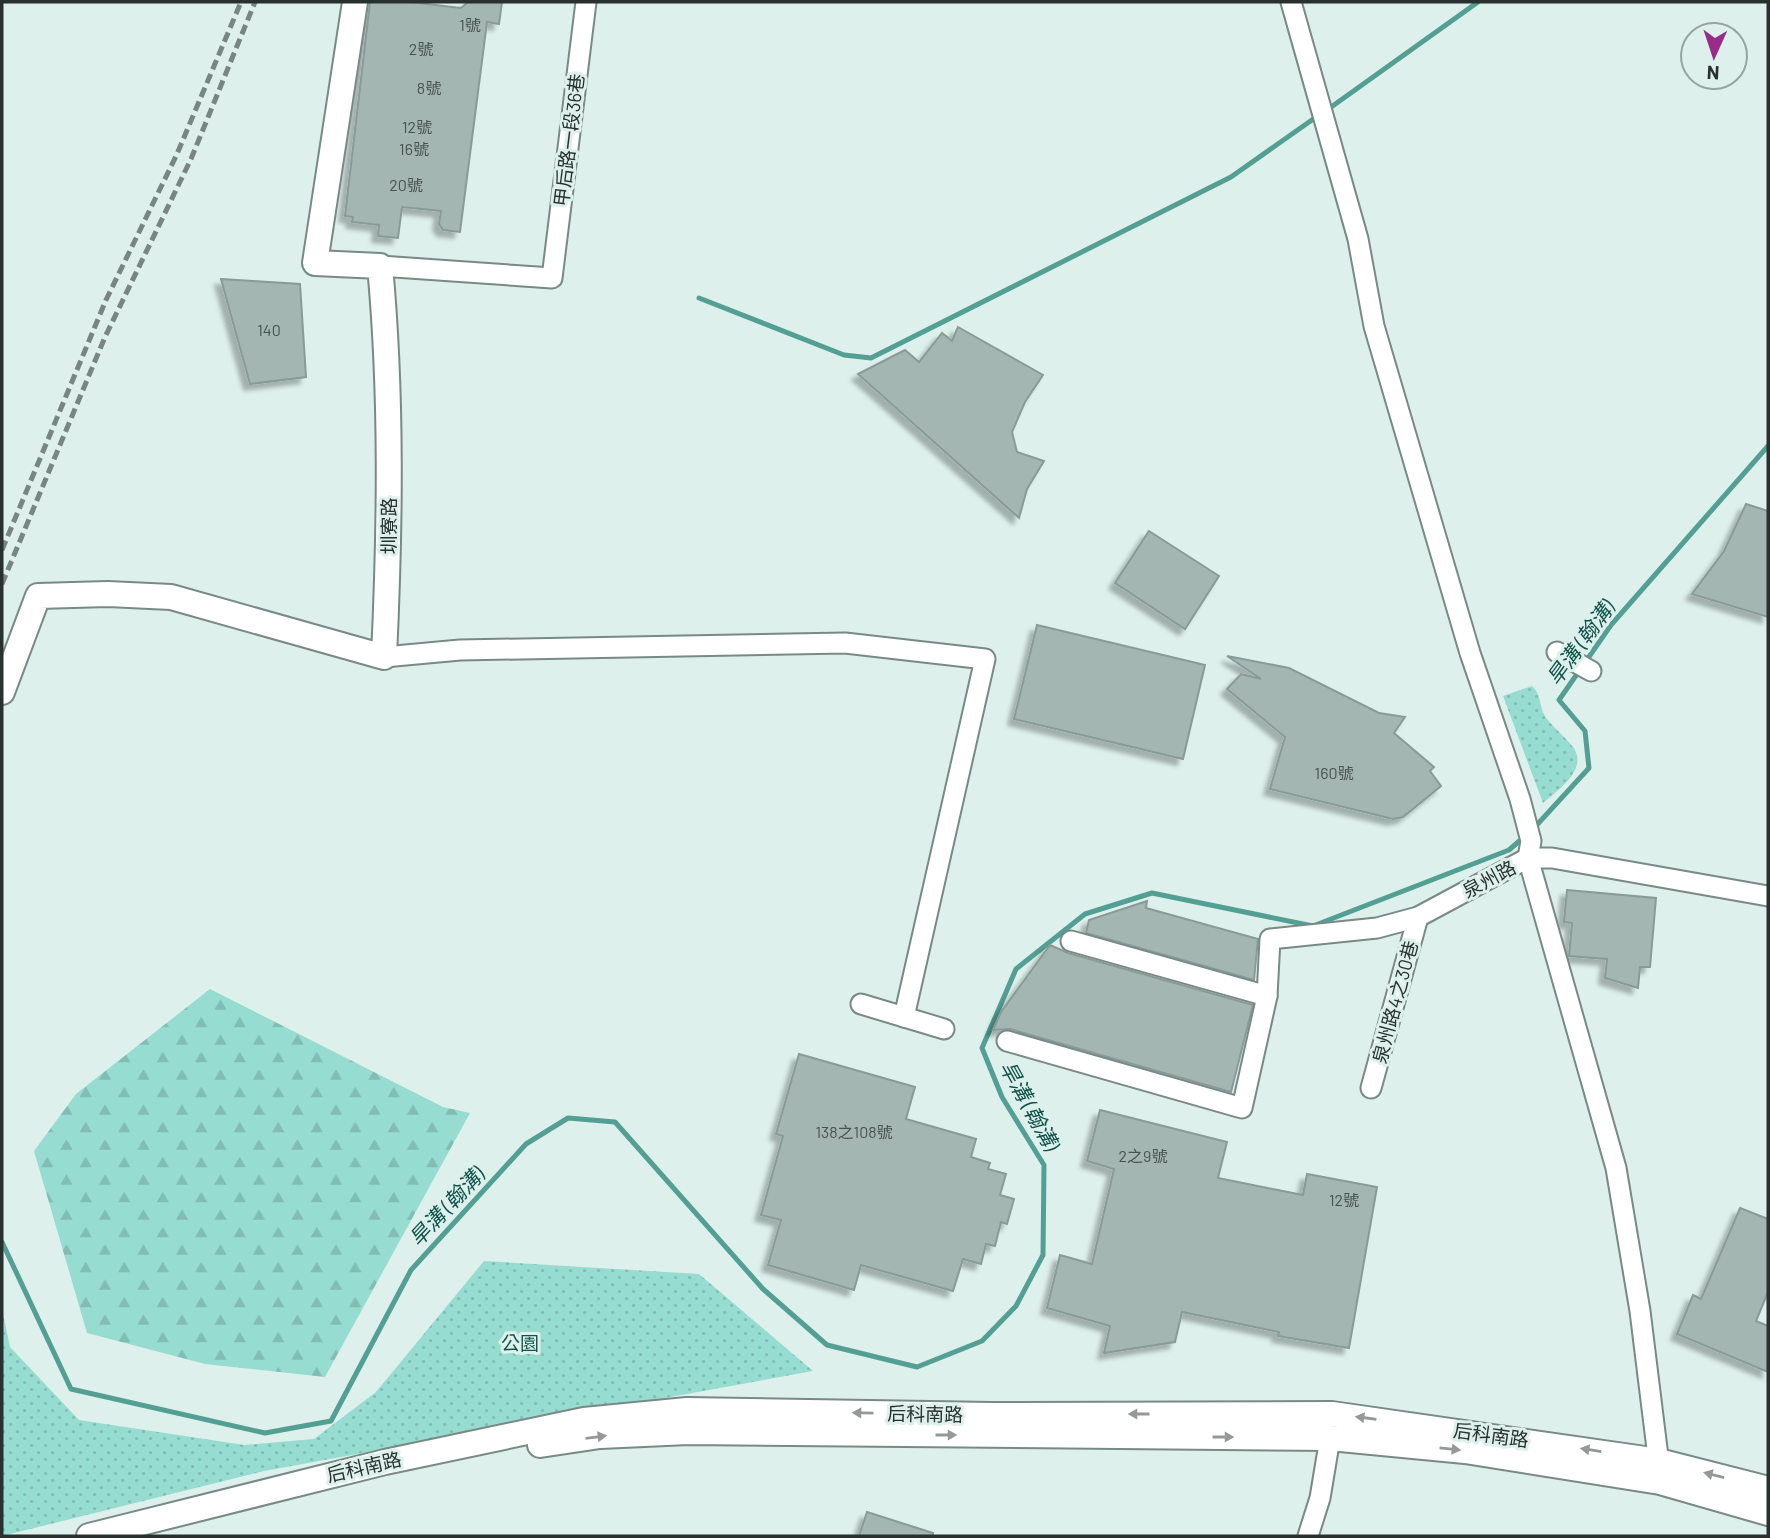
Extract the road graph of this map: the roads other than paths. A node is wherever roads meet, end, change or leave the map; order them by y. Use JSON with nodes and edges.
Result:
{"nodes":[{"id":1,"x":355,"y":2,"type":"edge"},
{"id":2,"x":586,"y":2,"type":"edge"},
{"id":3,"x":1292,"y":2,"type":"edge"},
{"id":4,"x":380,"y":266,"type":"junction"},
{"id":5,"x":1557,"y":652,"type":"dead end"},
{"id":6,"x":384,"y":657,"type":"junction"},
{"id":7,"x":1591,"y":671,"type":"dead end"},
{"id":8,"x":2,"y":692,"type":"edge"},
{"id":9,"x":1529,"y":841,"type":"junction"},
{"id":10,"x":1768,"y":896,"type":"edge"},
{"id":11,"x":1418,"y":917,"type":"junction"},
{"id":12,"x":1071,"y":941,"type":"dead end"},
{"id":13,"x":1267,"y":996,"type":"junction"},
{"id":14,"x":861,"y":1004,"type":"dead end"},
{"id":15,"x":905,"y":1017,"type":"junction"},
{"id":16,"x":944,"y":1029,"type":"dead end"},
{"id":17,"x":1007,"y":1041,"type":"dead end"},
{"id":18,"x":1371,"y":1088,"type":"dead end"},
{"id":19,"x":1331,"y":1426,"type":"junction"},
{"id":20,"x":1660,"y":1471,"type":"junction"},
{"id":21,"x":1768,"y":1489,"type":"edge"},
{"id":22,"x":1768,"y":1513,"type":"edge"},
{"id":23,"x":89,"y":1536,"type":"edge"},
{"id":24,"x":147,"y":1536,"type":"edge"},
{"id":25,"x":1308,"y":1536,"type":"edge"}],
"edges":[{"from":1,"to":4,"type":"street"},
{"from":2,"to":4,"type":"street","name":"甲后路一段36巷"},
{"from":3,"to":9,"type":"street"},
{"from":4,"to":6,"type":"street","name":"圳寮路"},
{"from":5,"to":7,"type":"street"},
{"from":6,"to":8,"type":"street"},
{"from":6,"to":15,"type":"street"},
{"from":9,"to":10,"type":"street","name":"泉州路"},
{"from":9,"to":11,"type":"street","name":"泉州路"},
{"from":9,"to":20,"type":"street"},
{"from":11,"to":13,"type":"street","name":"泉州路"},
{"from":11,"to":18,"type":"street","name":"泉州路4之30巷"},
{"from":12,"to":13,"type":"street"},
{"from":13,"to":17,"type":"street","name":"泉州路"},
{"from":14,"to":15,"type":"street"},
{"from":15,"to":16,"type":"street"},
{"from":19,"to":20,"type":"street","name":"后科南路"},
{"from":19,"to":23,"type":"street","name":"后科南路","one_way":true},
{"from":24,"to":19,"type":"street","name":"后科南路","one_way":true},
{"from":19,"to":25,"type":"street"},
{"from":21,"to":20,"type":"street","name":"后科南路","one_way":true},
{"from":20,"to":22,"type":"street","name":"后科南路"}]}
